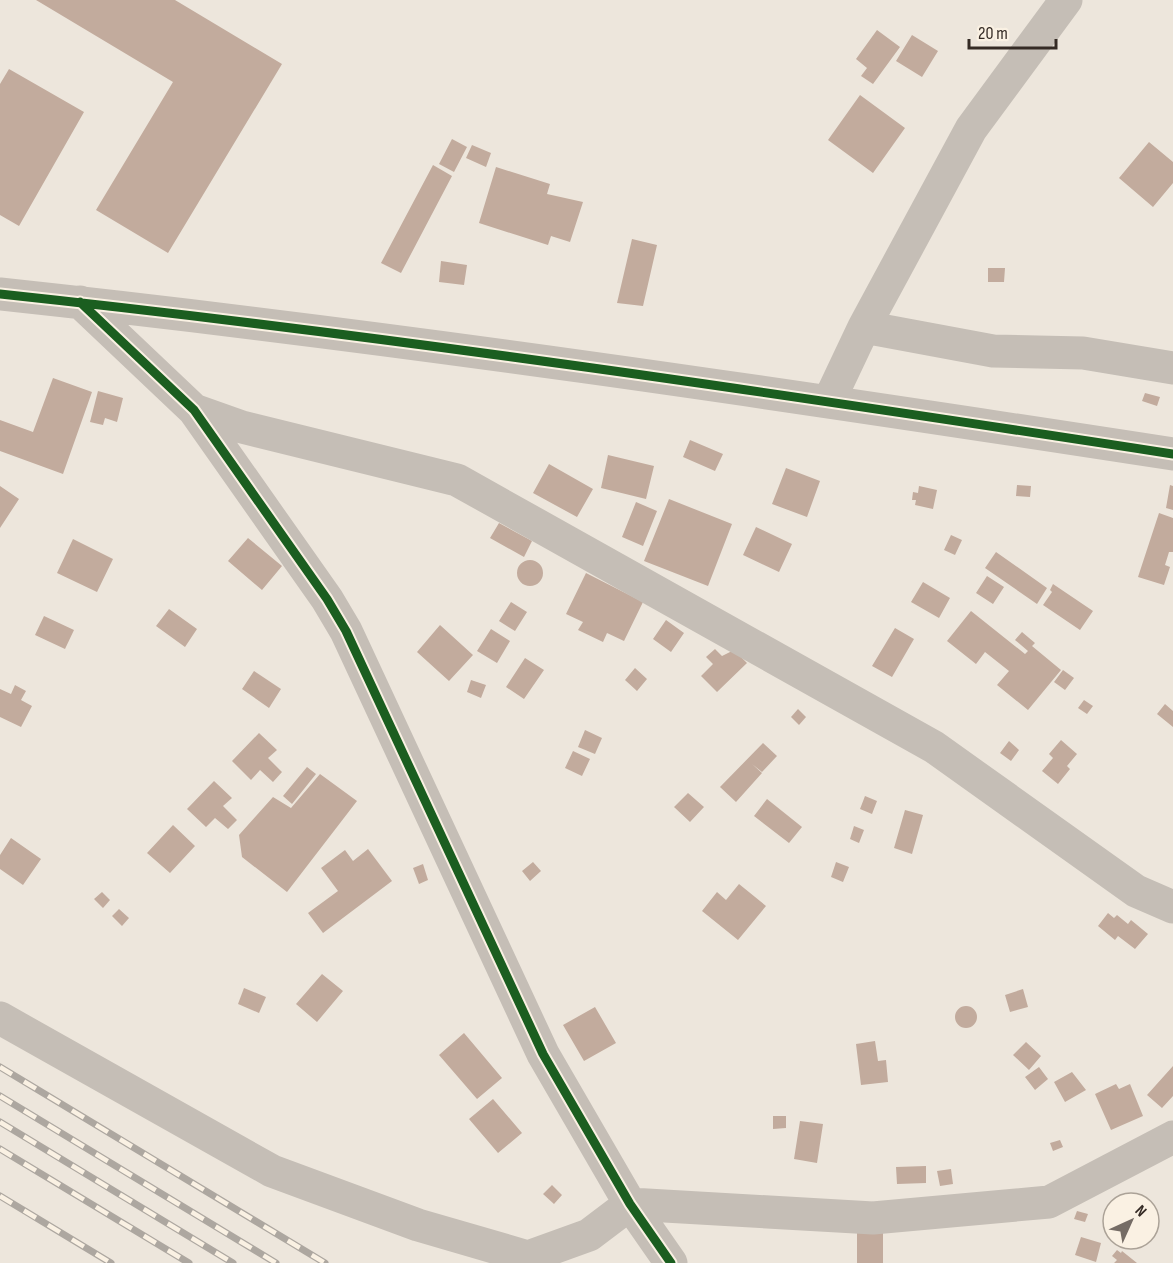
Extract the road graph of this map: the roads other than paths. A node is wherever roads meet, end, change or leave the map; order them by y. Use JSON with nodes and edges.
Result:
{"nodes":[{"id":1,"x":1066,"y":0,"type":"edge"},
{"id":2,"x":0,"y":294,"type":"edge"},
{"id":3,"x":80,"y":302,"type":"junction"},
{"id":4,"x":864,"y":327,"type":"junction"},
{"id":5,"x":1173,"y":368,"type":"edge"},
{"id":6,"x":829,"y":401,"type":"junction"},
{"id":7,"x":194,"y":410,"type":"junction"},
{"id":8,"x":1173,"y":454,"type":"edge"},
{"id":9,"x":1173,"y":907,"type":"edge"},
{"id":10,"x":0,"y":1018,"type":"edge"},
{"id":11,"x":1173,"y":1137,"type":"edge"},
{"id":12,"x":630,"y":1204,"type":"junction"},
{"id":13,"x":671,"y":1263,"type":"edge"}],
"edges":[{"from":1,"to":4,"type":"street"},
{"from":2,"to":3,"type":"street"},
{"from":3,"to":6,"type":"street"},
{"from":3,"to":7,"type":"street"},
{"from":4,"to":5,"type":"street"},
{"from":4,"to":6,"type":"street"},
{"from":6,"to":8,"type":"street"},
{"from":7,"to":9,"type":"street"},
{"from":7,"to":12,"type":"street"},
{"from":10,"to":12,"type":"street"},
{"from":11,"to":12,"type":"street"},
{"from":12,"to":13,"type":"street"}]}
